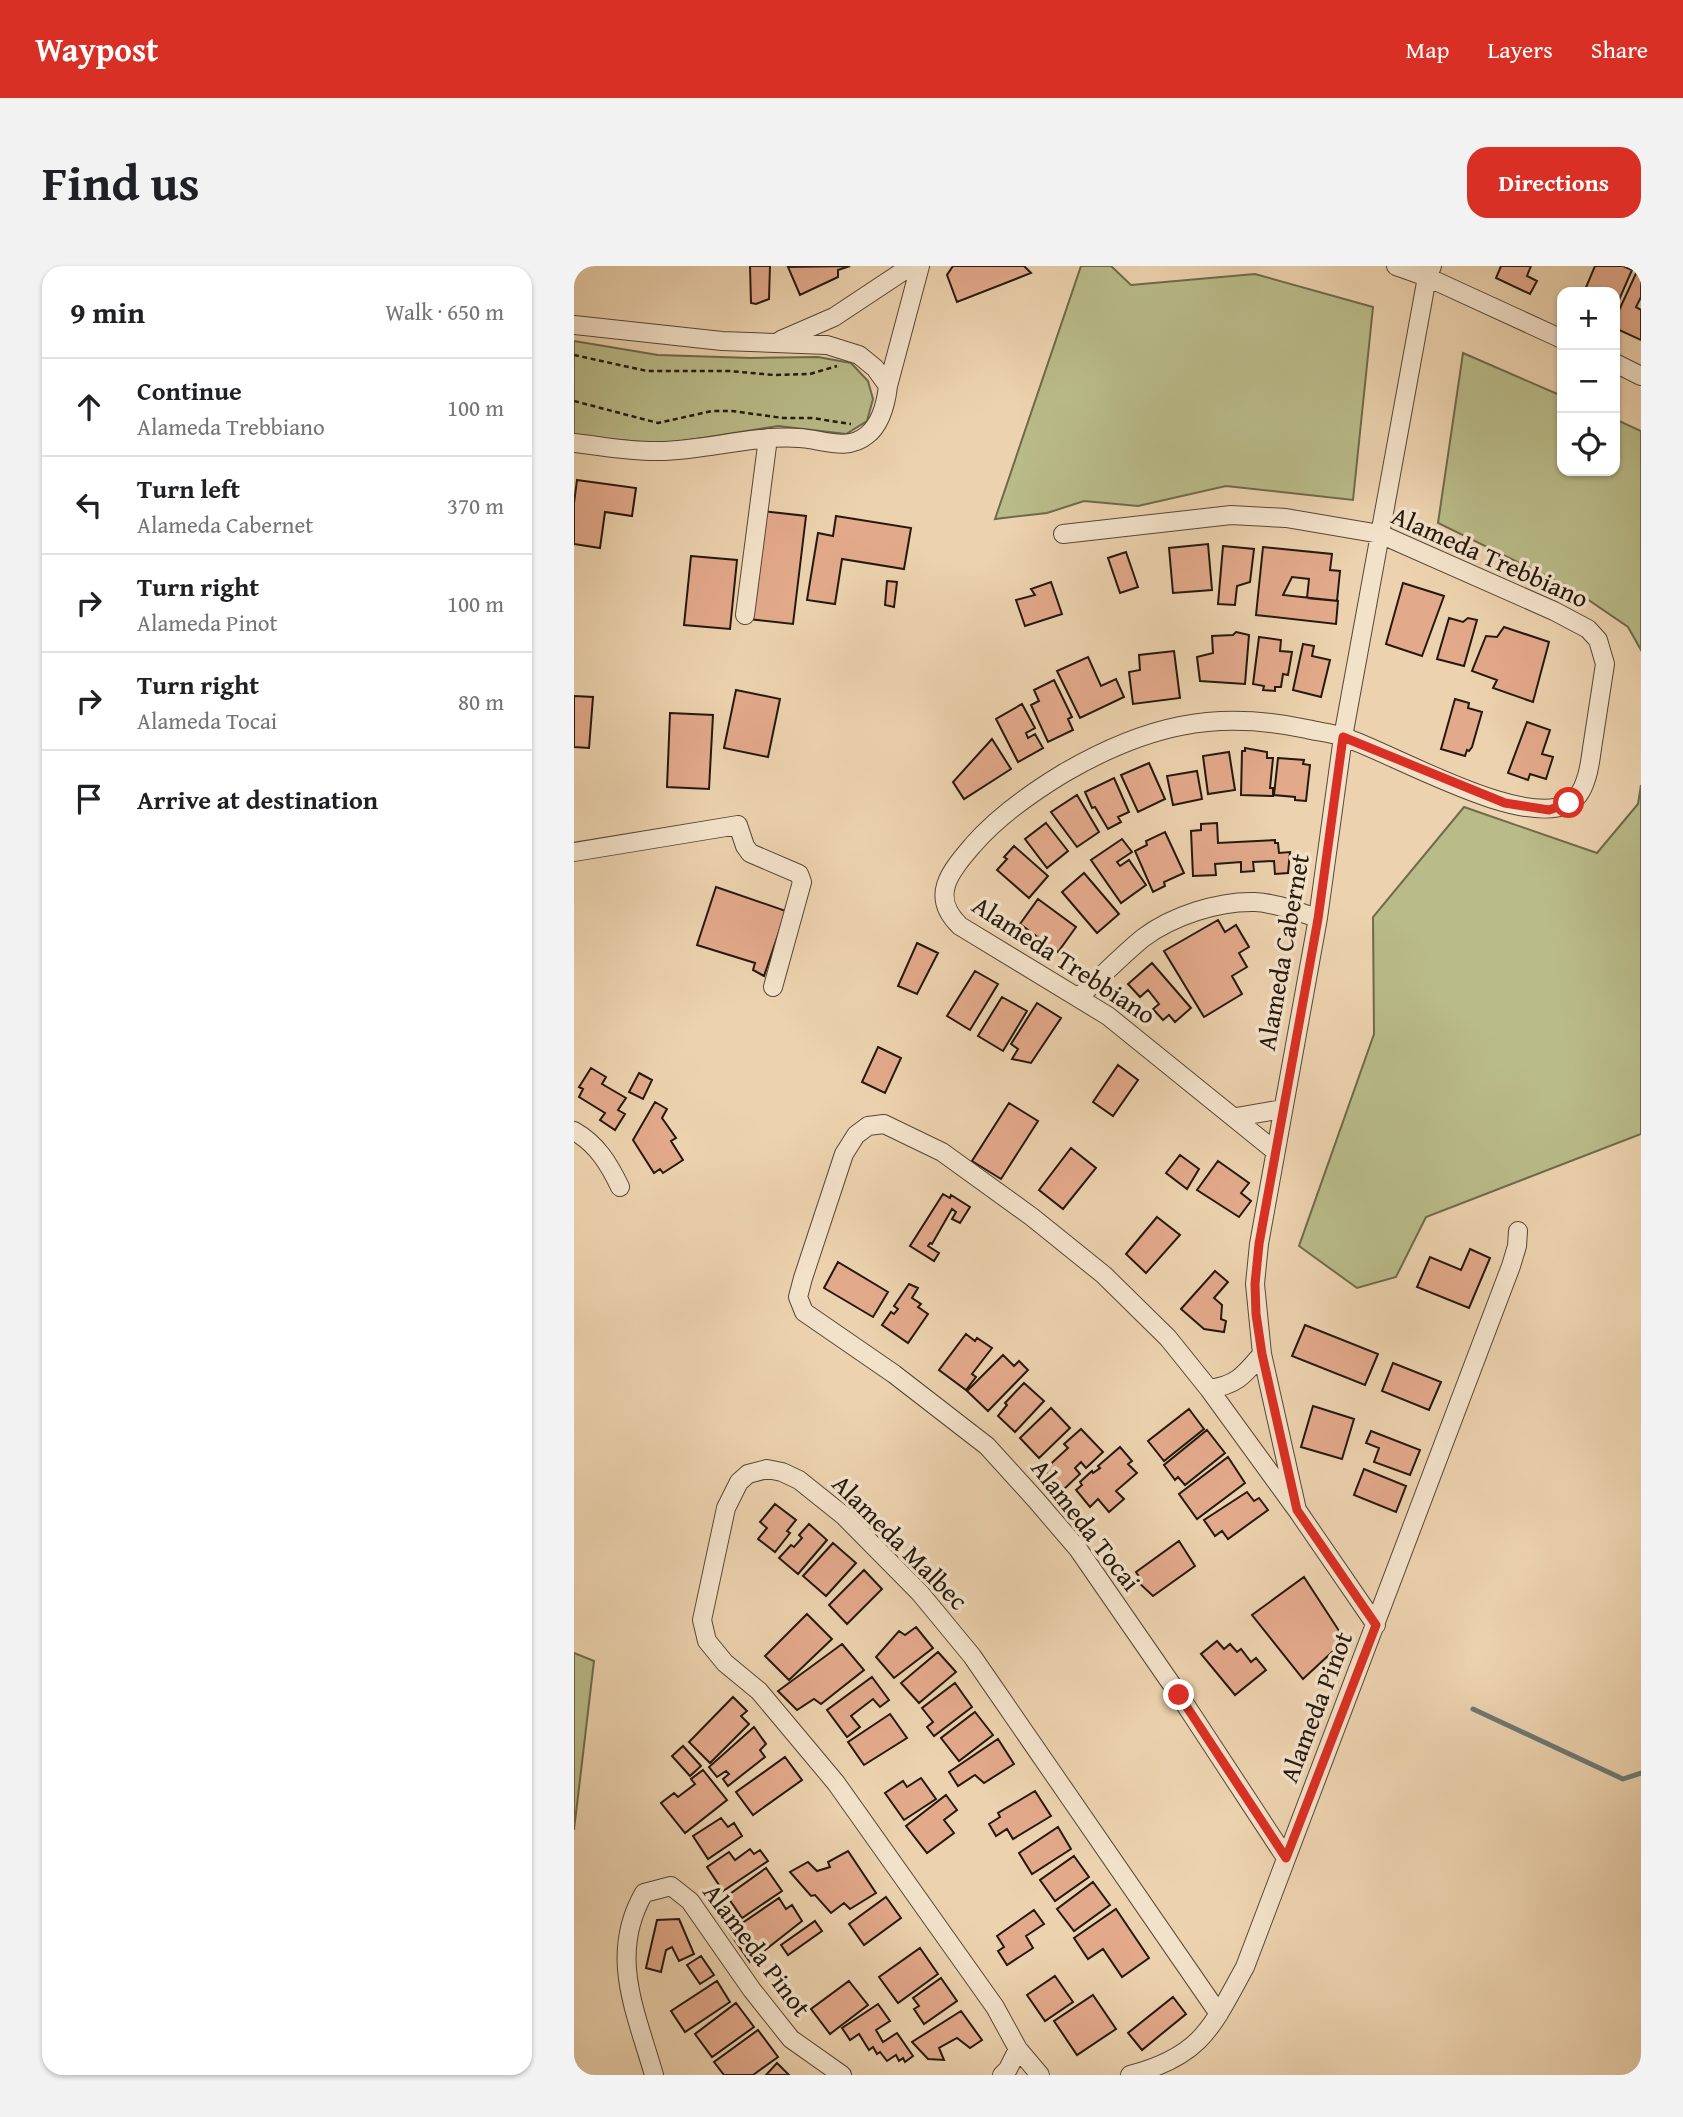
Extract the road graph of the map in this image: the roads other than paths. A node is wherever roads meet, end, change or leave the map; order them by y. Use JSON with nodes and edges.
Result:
{"nodes":[{"id":1,"x":911,"y":266,"type":"edge"},
{"id":2,"x":920,"y":266,"type":"edge"},
{"id":3,"x":1396,"y":266,"type":"edge"},
{"id":4,"x":1429,"y":272,"type":"edge"},
{"id":5,"x":574,"y":325,"type":"edge"},
{"id":6,"x":1557,"y":336,"type":"edge"},
{"id":7,"x":774,"y":343,"type":"junction"},
{"id":8,"x":1620,"y":366,"type":"edge"},
{"id":9,"x":1641,"y":376,"type":"edge"},
{"id":10,"x":888,"y":386,"type":"junction"},
{"id":11,"x":768,"y":438,"type":"junction"},
{"id":12,"x":574,"y":443,"type":"edge"},
{"id":13,"x":1063,"y":534,"type":"dead end"},
{"id":14,"x":1380,"y":534,"type":"junction"},
{"id":15,"x":745,"y":615,"type":"dead end"},
{"id":16,"x":1343,"y":737,"type":"junction"},
{"id":17,"x":574,"y":852,"type":"edge"},
{"id":18,"x":1318,"y":919,"type":"junction"},
{"id":19,"x":773,"y":987,"type":"dead end"},
{"id":20,"x":1079,"y":997,"type":"junction"},
{"id":21,"x":1283,"y":1109,"type":"junction"},
{"id":22,"x":1236,"y":1117,"type":"junction"},
{"id":23,"x":574,"y":1131,"type":"edge"},
{"id":24,"x":1275,"y":1151,"type":"junction"},
{"id":25,"x":620,"y":1187,"type":"dead end"},
{"id":26,"x":1518,"y":1231,"type":"dead end"},
{"id":27,"x":1262,"y":1354,"type":"junction"},
{"id":28,"x":1209,"y":1389,"type":"junction"},
{"id":29,"x":1297,"y":1510,"type":"junction"},
{"id":30,"x":1376,"y":1625,"type":"junction"},
{"id":31,"x":1286,"y":1858,"type":"junction"},
{"id":32,"x":1219,"y":2014,"type":"junction"},
{"id":33,"x":1018,"y":2049,"type":"junction"},
{"id":34,"x":654,"y":2075,"type":"edge"},
{"id":35,"x":842,"y":2075,"type":"edge"},
{"id":36,"x":1002,"y":2075,"type":"edge"},
{"id":37,"x":1040,"y":2075,"type":"edge"},
{"id":38,"x":1130,"y":2075,"type":"edge"}],
"edges":[{"from":1,"to":7,"type":"street"},
{"from":2,"to":10,"type":"street"},
{"from":3,"to":4,"type":"street"},
{"from":4,"to":6,"type":"street"},
{"from":4,"to":14,"type":"street","name":"Alameda Cabernet"},
{"from":5,"to":7,"type":"street"},
{"from":7,"to":10,"type":"street"},
{"from":8,"to":9,"type":"street"},
{"from":10,"to":11,"type":"street"},
{"from":11,"to":12,"type":"street"},
{"from":11,"to":15,"type":"street"},
{"from":13,"to":14,"type":"street","name":"Alameda Trebbiano"},
{"from":14,"to":16,"type":"street","name":"Alameda Cabernet"},
{"from":14,"to":16,"type":"street","name":"Alameda Trebbiano"},
{"from":16,"to":18,"type":"street","name":"Alameda Cabernet"},
{"from":16,"to":20,"type":"street","name":"Alameda Trebbiano"},
{"from":17,"to":19,"type":"street"},
{"from":18,"to":20,"type":"street"},
{"from":18,"to":21,"type":"street","name":"Alameda Cabernet"},
{"from":20,"to":22,"type":"street","name":"Alameda Trebbiano"},
{"from":21,"to":22,"type":"street"},
{"from":21,"to":24,"type":"street","name":"Alameda Cabernet"},
{"from":22,"to":24,"type":"street","name":"Alameda Trebbiano"},
{"from":23,"to":25,"type":"street"},
{"from":24,"to":27,"type":"street","name":"Alameda Cabernet"},
{"from":26,"to":30,"type":"street","name":"Alameda Pinot"},
{"from":27,"to":28,"type":"street"},
{"from":27,"to":29,"type":"street","name":"Alameda Cabernet"},
{"from":28,"to":29,"type":"street"},
{"from":28,"to":31,"type":"street","name":"Alameda Tocai"},
{"from":29,"to":30,"type":"street","name":"Alameda Cabernet"},
{"from":30,"to":31,"type":"street","name":"Alameda Pinot"},
{"from":31,"to":32,"type":"street","name":"Alameda Pinot"},
{"from":32,"to":33,"type":"street","name":"Alameda Malbec"},
{"from":32,"to":38,"type":"street","name":"Alameda Pinot"},
{"from":33,"to":36,"type":"street"},
{"from":33,"to":37,"type":"street","name":"Alameda Malbec"},
{"from":34,"to":35,"type":"street","name":"Alameda Pinot"}]}
